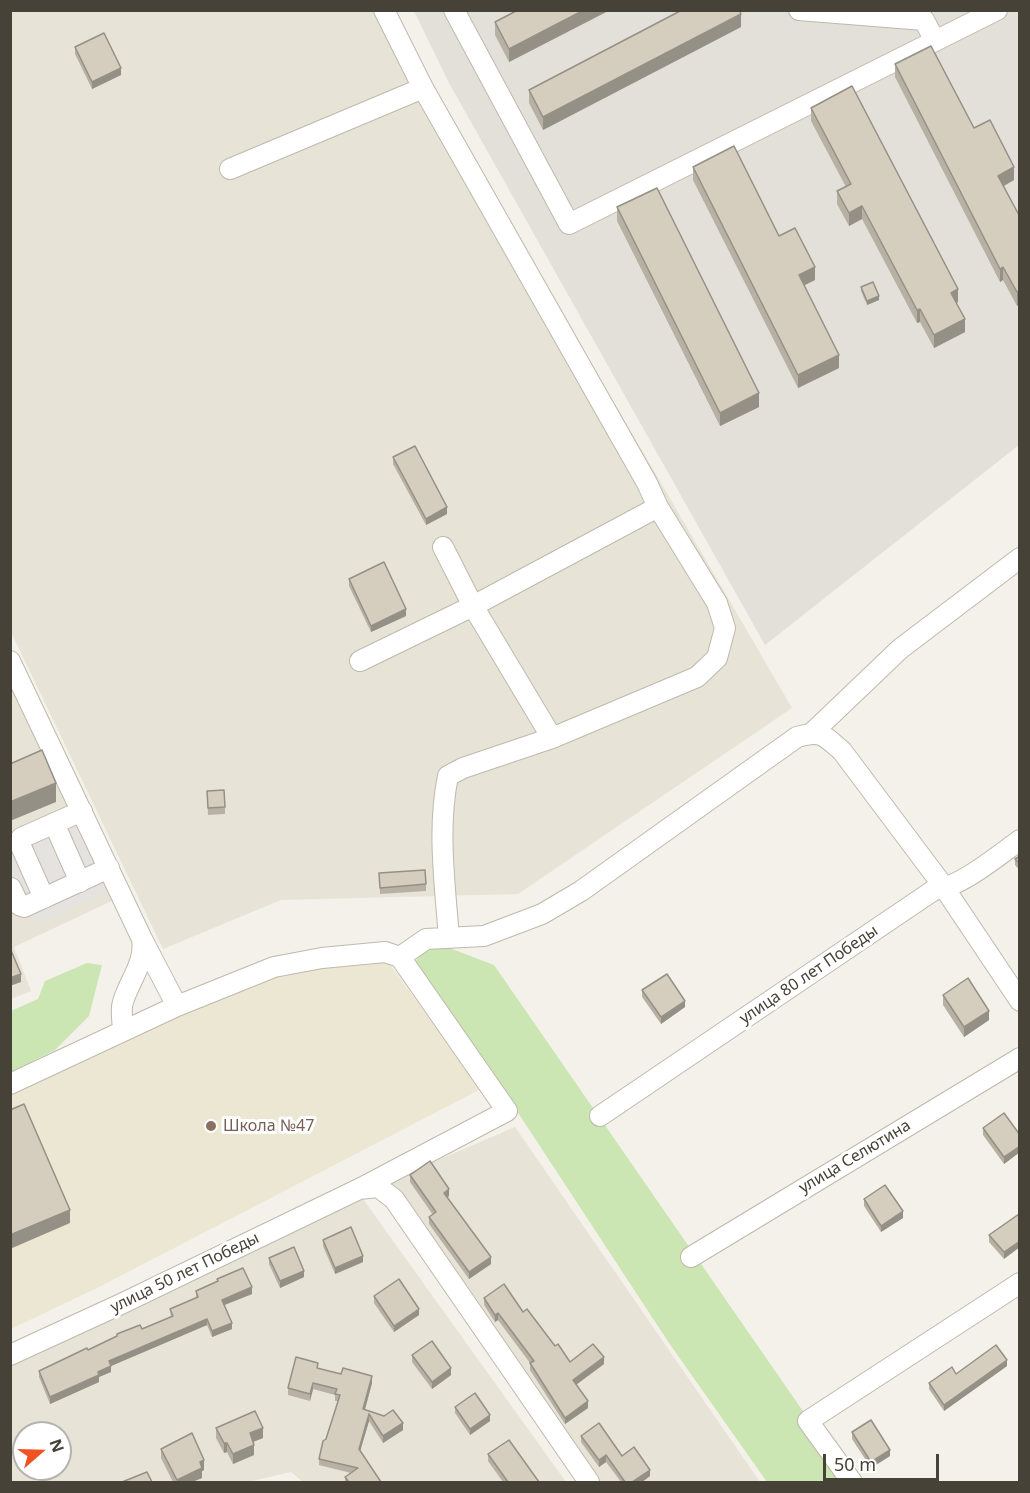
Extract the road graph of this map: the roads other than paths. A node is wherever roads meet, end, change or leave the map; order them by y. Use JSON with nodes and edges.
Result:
{"nodes":[{"id":1,"x":384,"y":10,"type":"edge"},
{"id":2,"x":454,"y":10,"type":"edge"},
{"id":3,"x":799,"y":10,"type":"edge"},
{"id":4,"x":997,"y":10,"type":"edge"},
{"id":5,"x":918,"y":15,"type":"edge"},
{"id":6,"x":935,"y":41,"type":"junction"},
{"id":7,"x":423,"y":88,"type":"junction"},
{"id":8,"x":230,"y":169,"type":"dead end"},
{"id":9,"x":658,"y":507,"type":"junction"},
{"id":10,"x":443,"y":547,"type":"dead end"},
{"id":11,"x":1020,"y":558,"type":"edge"},
{"id":12,"x":473,"y":606,"type":"junction"},
{"id":13,"x":10,"y":661,"type":"edge"},
{"id":14,"x":360,"y":661,"type":"dead end"},
{"id":15,"x":812,"y":733,"type":"junction"},
{"id":16,"x":552,"y":738,"type":"junction"},
{"id":17,"x":82,"y":811,"type":"junction"},
{"id":18,"x":54,"y":823,"type":"junction"},
{"id":19,"x":1020,"y":840,"type":"edge"},
{"id":20,"x":109,"y":868,"type":"junction"},
{"id":21,"x":80,"y":882,"type":"junction"},
{"id":22,"x":11,"y":888,"type":"edge"},
{"id":23,"x":945,"y":889,"type":"junction"},
{"id":24,"x":44,"y":898,"type":"junction"},
{"id":25,"x":449,"y":938,"type":"junction"},
{"id":26,"x":142,"y":939,"type":"junction"},
{"id":27,"x":400,"y":957,"type":"junction"},
{"id":28,"x":1020,"y":1001,"type":"edge"},
{"id":29,"x":177,"y":1006,"type":"junction"},
{"id":30,"x":123,"y":1031,"type":"junction"},
{"id":31,"x":1020,"y":1058,"type":"edge"},
{"id":32,"x":10,"y":1084,"type":"edge"},
{"id":33,"x":600,"y":1116,"type":"dead end"},
{"id":34,"x":359,"y":1189,"type":"junction"},
{"id":35,"x":691,"y":1257,"type":"dead end"},
{"id":36,"x":1020,"y":1283,"type":"edge"},
{"id":37,"x":10,"y":1355,"type":"edge"},
{"id":38,"x":589,"y":1482,"type":"edge"},
{"id":39,"x":852,"y":1482,"type":"edge"}],
"edges":[{"from":1,"to":7,"type":"street"},
{"from":2,"to":6,"type":"street"},
{"from":3,"to":5,"type":"street"},
{"from":4,"to":6,"type":"street"},
{"from":5,"to":6,"type":"street"},
{"from":7,"to":8,"type":"street"},
{"from":7,"to":9,"type":"street"},
{"from":9,"to":12,"type":"street"},
{"from":9,"to":16,"type":"street"},
{"from":10,"to":12,"type":"street"},
{"from":11,"to":15,"type":"street"},
{"from":12,"to":14,"type":"street"},
{"from":12,"to":16,"type":"street"},
{"from":13,"to":17,"type":"street"},
{"from":15,"to":23,"type":"street"},
{"from":15,"to":25,"type":"street"},
{"from":16,"to":25,"type":"street"},
{"from":17,"to":18,"type":"street"},
{"from":17,"to":20,"type":"street"},
{"from":18,"to":21,"type":"street"},
{"from":18,"to":24,"type":"street"},
{"from":19,"to":23,"type":"street","name":"улица 80 лет Победы"},
{"from":20,"to":21,"type":"street"},
{"from":20,"to":26,"type":"street"},
{"from":21,"to":24,"type":"street"},
{"from":22,"to":24,"type":"street"},
{"from":23,"to":28,"type":"street"},
{"from":23,"to":33,"type":"street","name":"улица 80 лет Победы"},
{"from":25,"to":27,"type":"street"},
{"from":26,"to":29,"type":"street"},
{"from":26,"to":30,"type":"street"},
{"from":27,"to":29,"type":"street"},
{"from":27,"to":34,"type":"street","name":"улица 50 лет Победы"},
{"from":29,"to":30,"type":"street"},
{"from":30,"to":32,"type":"street"},
{"from":31,"to":35,"type":"street","name":"улица Селютина"},
{"from":34,"to":37,"type":"street","name":"улица 50 лет Победы"},
{"from":34,"to":38,"type":"street"},
{"from":36,"to":39,"type":"street"}]}
